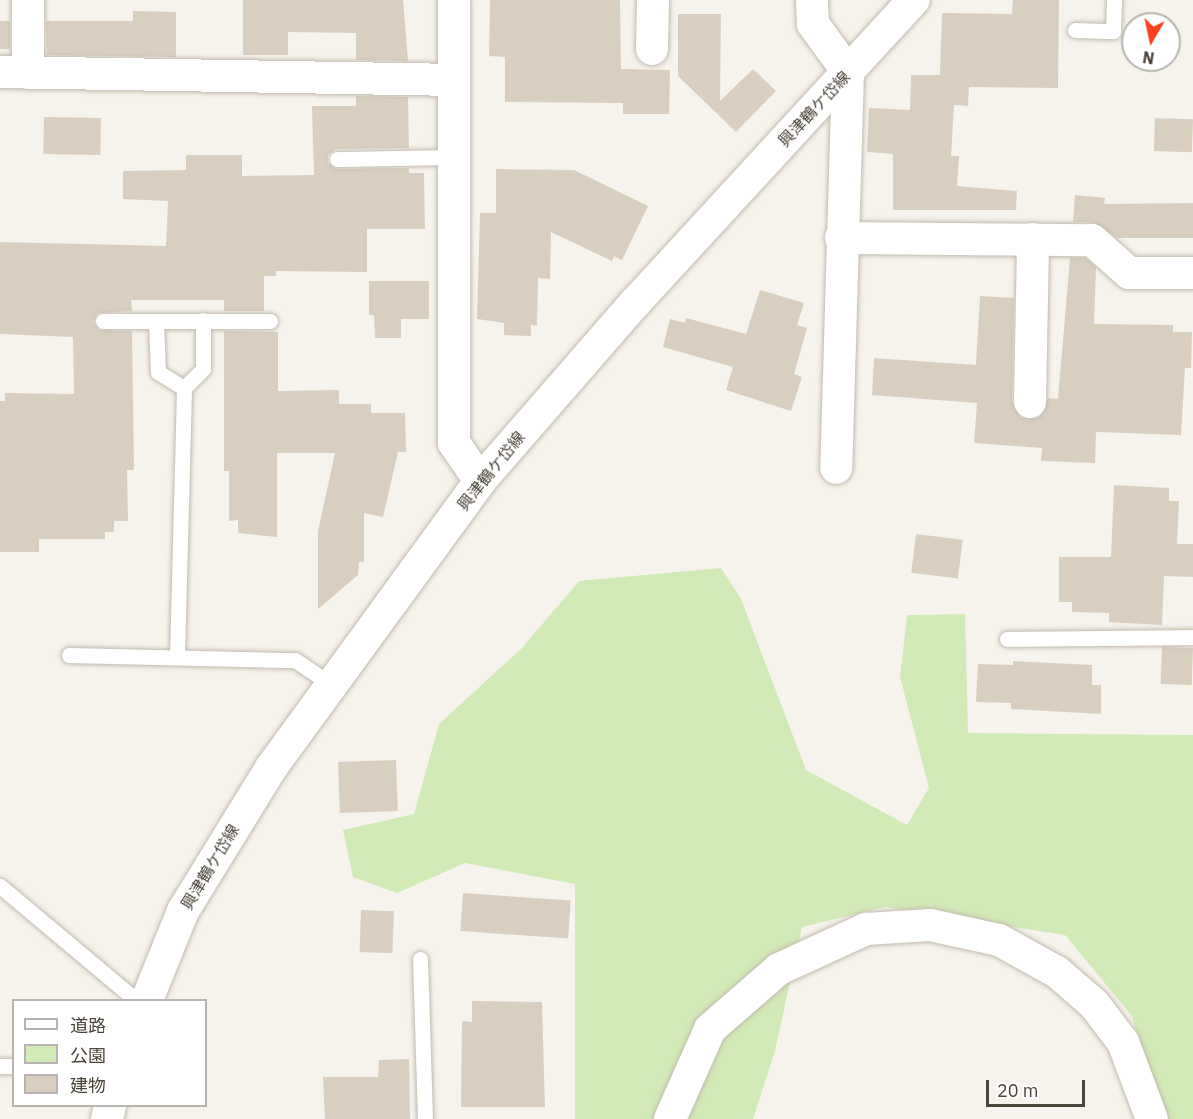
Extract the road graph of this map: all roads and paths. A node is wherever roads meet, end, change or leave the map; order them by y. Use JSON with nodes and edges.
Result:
{"nodes":[{"id":1,"x":28,"y":0,"type":"edge"},
{"id":2,"x":454,"y":0,"type":"edge"},
{"id":3,"x":653,"y":0,"type":"edge"},
{"id":4,"x":812,"y":0,"type":"edge"},
{"id":5,"x":914,"y":0,"type":"edge"},
{"id":6,"x":1114,"y":0,"type":"edge"},
{"id":7,"x":1075,"y":30,"type":"dead end"},
{"id":8,"x":652,"y":50,"type":"dead end"},
{"id":9,"x":14,"y":72,"type":"edge"},
{"id":10,"x":848,"y":72,"type":"junction"},
{"id":11,"x":454,"y":80,"type":"junction"},
{"id":12,"x":455,"y":157,"type":"junction"},
{"id":13,"x":337,"y":159,"type":"dead end"},
{"id":14,"x":841,"y":238,"type":"junction"},
{"id":15,"x":1034,"y":239,"type":"junction"},
{"id":16,"x":1193,"y":273,"type":"edge"},
{"id":17,"x":103,"y":321,"type":"dead end"},
{"id":18,"x":156,"y":321,"type":"junction"},
{"id":19,"x":203,"y":321,"type":"junction"},
{"id":20,"x":270,"y":321,"type":"dead end"},
{"id":21,"x":184,"y":388,"type":"junction"},
{"id":22,"x":1030,"y":402,"type":"dead end"},
{"id":23,"x":836,"y":468,"type":"dead end"},
{"id":24,"x":480,"y":482,"type":"junction"},
{"id":25,"x":1193,"y":637,"type":"edge"},
{"id":26,"x":1007,"y":639,"type":"dead end"},
{"id":27,"x":69,"y":655,"type":"dead end"},
{"id":28,"x":177,"y":657,"type":"junction"},
{"id":29,"x":330,"y":683,"type":"junction"},
{"id":30,"x":0,"y":886,"type":"edge"},
{"id":31,"x":420,"y":959,"type":"dead end"},
{"id":32,"x":135,"y":999,"type":"edge"},
{"id":33,"x":147,"y":999,"type":"edge"},
{"id":34,"x":424,"y":1119,"type":"edge"},
{"id":35,"x":670,"y":1119,"type":"edge"},
{"id":36,"x":1152,"y":1119,"type":"edge"}],
"edges":[{"from":1,"to":9,"type":"street"},
{"from":2,"to":11,"type":"street"},
{"from":3,"to":8,"type":"street"},
{"from":4,"to":10,"type":"street"},
{"from":5,"to":10,"type":"street","name":"興津鶴ケ岱線"},
{"from":6,"to":7,"type":"lane"},
{"from":9,"to":11,"type":"street"},
{"from":10,"to":14,"type":"street"},
{"from":10,"to":24,"type":"street","name":"興津鶴ケ岱線"},
{"from":11,"to":12,"type":"street"},
{"from":12,"to":13,"type":"lane"},
{"from":12,"to":24,"type":"street"},
{"from":14,"to":15,"type":"street"},
{"from":14,"to":23,"type":"street"},
{"from":15,"to":16,"type":"street"},
{"from":15,"to":22,"type":"street"},
{"from":17,"to":18,"type":"lane"},
{"from":18,"to":19,"type":"lane"},
{"from":18,"to":21,"type":"lane"},
{"from":19,"to":20,"type":"lane"},
{"from":19,"to":21,"type":"lane"},
{"from":21,"to":28,"type":"lane"},
{"from":24,"to":29,"type":"street","name":"興津鶴ケ岱線"},
{"from":25,"to":26,"type":"lane"},
{"from":27,"to":28,"type":"lane"},
{"from":28,"to":29,"type":"lane"},
{"from":29,"to":33,"type":"street","name":"興津鶴ケ岱線"},
{"from":30,"to":32,"type":"lane"},
{"from":31,"to":34,"type":"lane"},
{"from":35,"to":36,"type":"street"}]}
